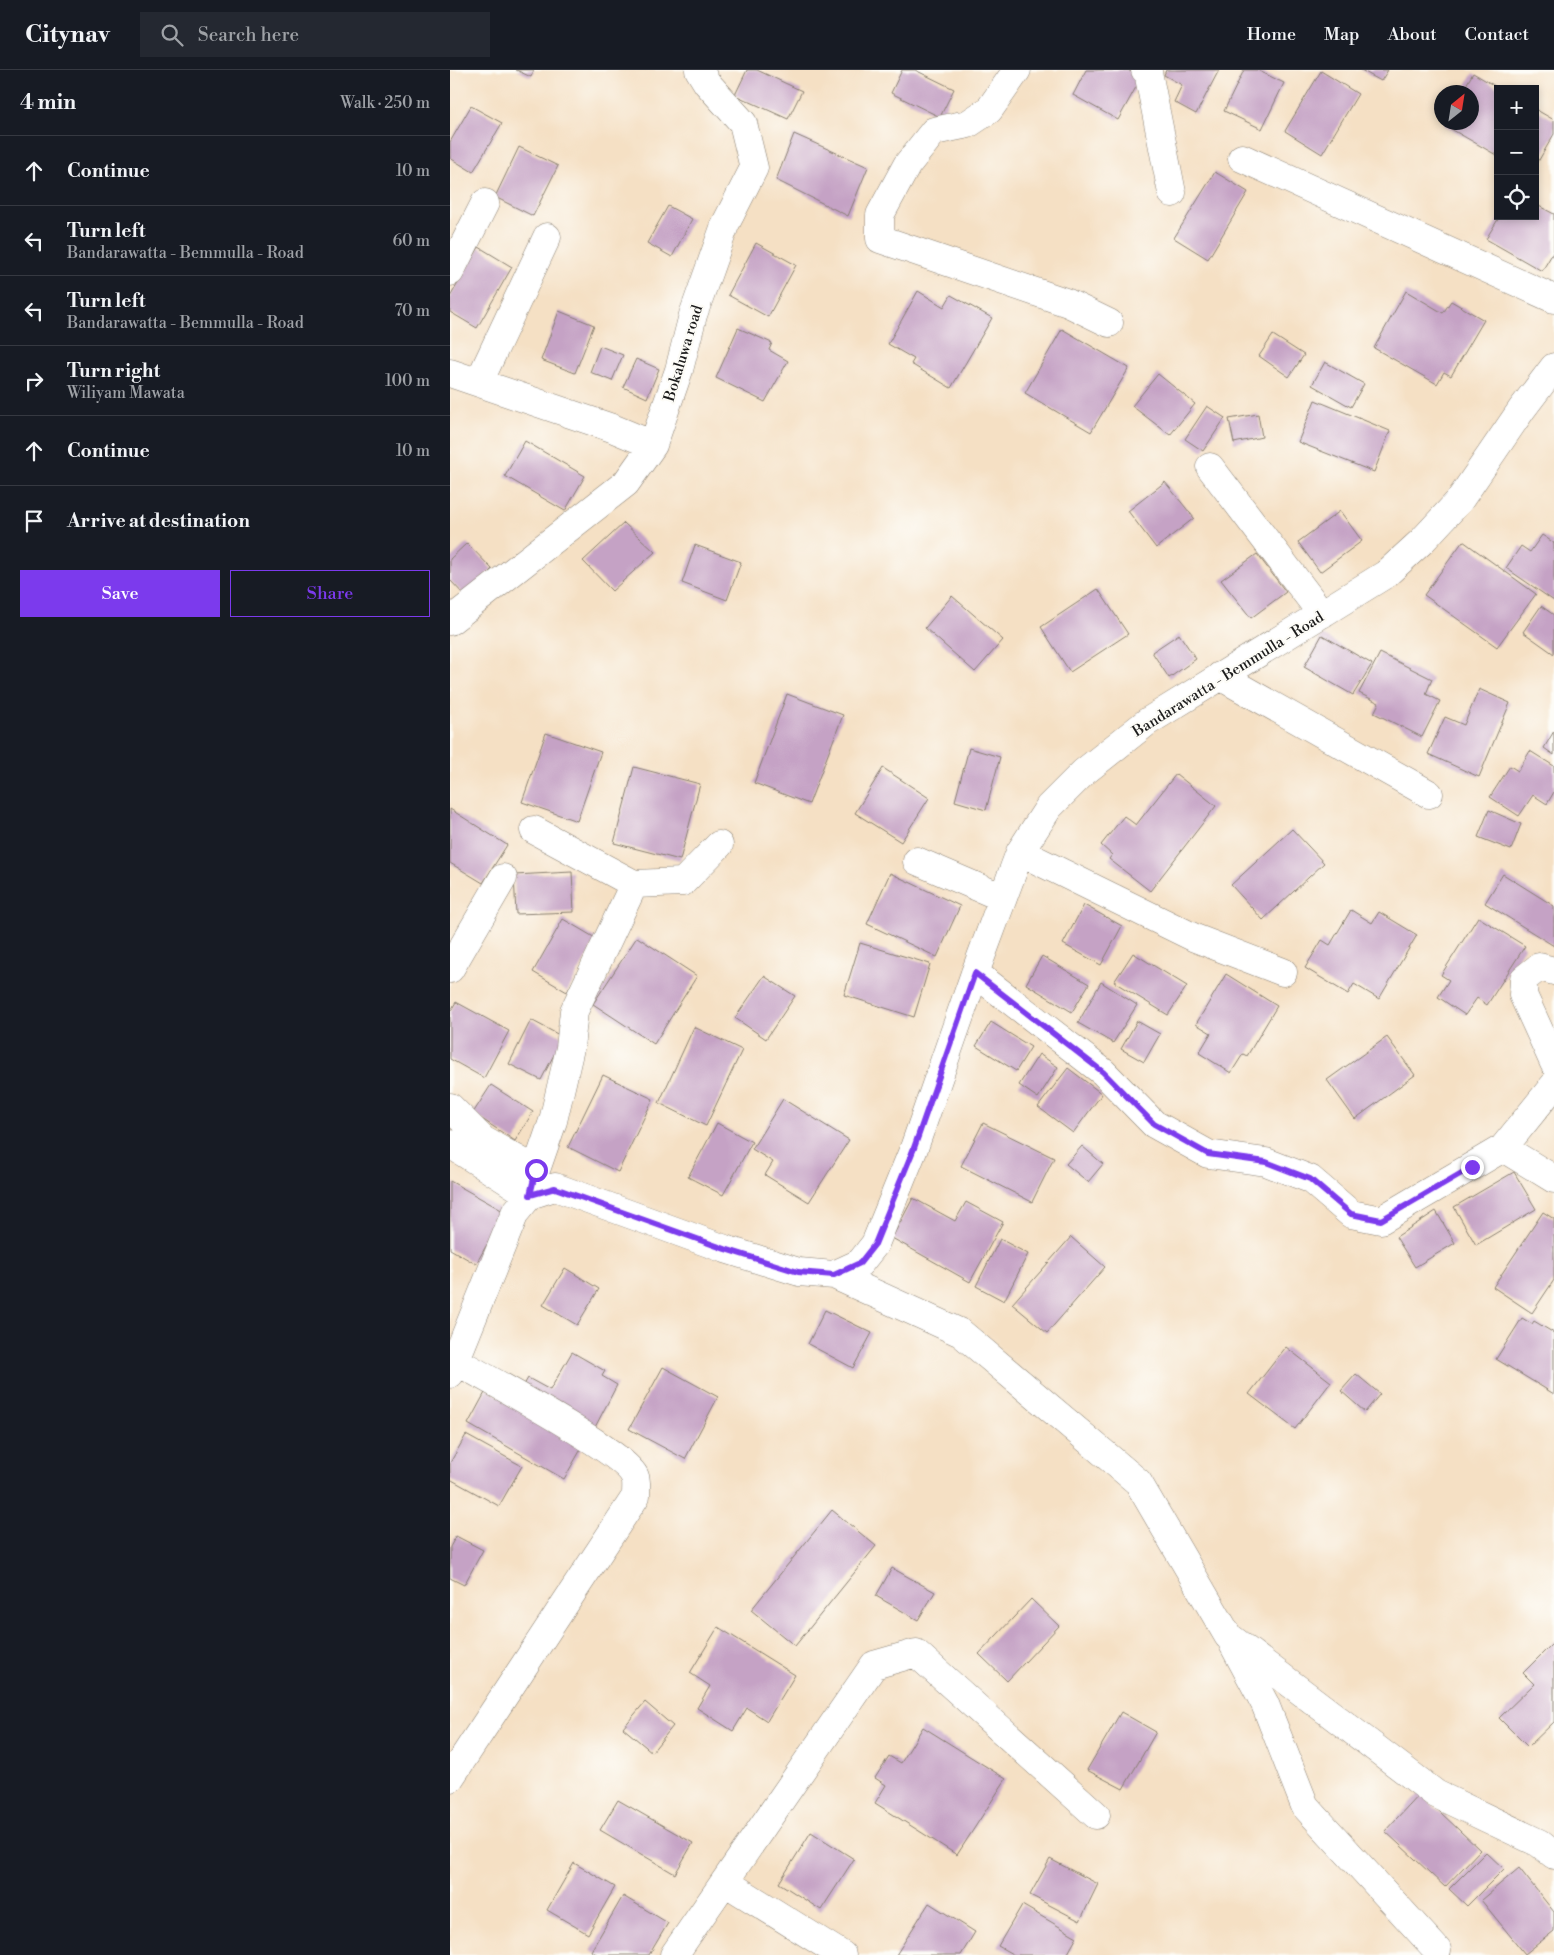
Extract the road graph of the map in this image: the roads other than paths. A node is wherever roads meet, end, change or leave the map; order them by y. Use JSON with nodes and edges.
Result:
{"nodes":[{"id":1,"x":699,"y":70,"type":"edge"},
{"id":2,"x":1017,"y":70,"type":"edge"},
{"id":3,"x":1146,"y":70,"type":"edge"},
{"id":4,"x":1242,"y":158,"type":"dead end"},
{"id":5,"x":1172,"y":193,"type":"dead end"},
{"id":6,"x":486,"y":203,"type":"dead end"},
{"id":7,"x":547,"y":237,"type":"dead end"},
{"id":8,"x":450,"y":272,"type":"edge"},
{"id":9,"x":1554,"y":299,"type":"edge"},
{"id":10,"x":1110,"y":323,"type":"dead end"},
{"id":11,"x":1554,"y":367,"type":"edge"},
{"id":12,"x":450,"y":373,"type":"edge"},
{"id":13,"x":479,"y":382,"type":"junction"},
{"id":14,"x":653,"y":446,"type":"junction"},
{"id":15,"x":1210,"y":467,"type":"dead end"},
{"id":16,"x":1322,"y":614,"type":"junction"},
{"id":17,"x":450,"y":621,"type":"edge"},
{"id":18,"x":1220,"y":676,"type":"junction"},
{"id":19,"x":1428,"y":794,"type":"dead end"},
{"id":20,"x":534,"y":830,"type":"dead end"},
{"id":21,"x":719,"y":846,"type":"dead end"},
{"id":22,"x":1020,"y":852,"type":"junction"},
{"id":23,"x":918,"y":861,"type":"dead end"},
{"id":24,"x":503,"y":878,"type":"dead end"},
{"id":25,"x":634,"y":884,"type":"junction"},
{"id":26,"x":1004,"y":898,"type":"junction"},
{"id":27,"x":450,"y":969,"type":"edge"},
{"id":28,"x":1554,"y":971,"type":"edge"},
{"id":29,"x":1283,"y":972,"type":"dead end"},
{"id":30,"x":975,"y":973,"type":"junction"},
{"id":31,"x":1554,"y":1063,"type":"edge"},
{"id":32,"x":1554,"y":1085,"type":"edge"},
{"id":33,"x":450,"y":1107,"type":"edge"},
{"id":34,"x":450,"y":1144,"type":"edge"},
{"id":35,"x":1503,"y":1148,"type":"junction"},
{"id":36,"x":1553,"y":1179,"type":"edge"},
{"id":37,"x":533,"y":1182,"type":"junction"},
{"id":38,"x":834,"y":1275,"type":"junction"},
{"id":39,"x":453,"y":1368,"type":"edge"},
{"id":40,"x":1228,"y":1636,"type":"junction"},
{"id":41,"x":450,"y":1778,"type":"edge"},
{"id":42,"x":1096,"y":1815,"type":"dead end"},
{"id":43,"x":1554,"y":1855,"type":"edge"},
{"id":44,"x":725,"y":1882,"type":"junction"},
{"id":45,"x":1437,"y":1950,"type":"dead end"},
{"id":46,"x":674,"y":1955,"type":"edge"},
{"id":47,"x":842,"y":1955,"type":"edge"}],
"edges":[{"from":1,"to":14,"type":"street","name":"Bokaluwa road"},
{"from":2,"to":10,"type":"street"},
{"from":3,"to":5,"type":"street"},
{"from":4,"to":9,"type":"street"},
{"from":6,"to":8,"type":"street"},
{"from":7,"to":13,"type":"street"},
{"from":11,"to":16,"type":"street","name":"Bandarawatta - Bemmulla - Road"},
{"from":12,"to":13,"type":"street"},
{"from":13,"to":14,"type":"street"},
{"from":14,"to":17,"type":"street","name":"Bokaluwa road"},
{"from":15,"to":16,"type":"street"},
{"from":16,"to":18,"type":"street","name":"Bandarawatta - Bemmulla - Road"},
{"from":18,"to":19,"type":"street"},
{"from":18,"to":22,"type":"street","name":"Bandarawatta - Bemmulla - Road"},
{"from":20,"to":25,"type":"street"},
{"from":21,"to":25,"type":"street"},
{"from":22,"to":26,"type":"street","name":"Bandarawatta - Bemmulla - Road"},
{"from":22,"to":29,"type":"street"},
{"from":23,"to":26,"type":"street"},
{"from":24,"to":27,"type":"street"},
{"from":25,"to":37,"type":"street"},
{"from":26,"to":30,"type":"street","name":"Bandarawatta - Bemmulla - Road"},
{"from":28,"to":31,"type":"street"},
{"from":30,"to":35,"type":"street"},
{"from":30,"to":38,"type":"street","name":"Bandarawatta - Bemmulla - Road"},
{"from":32,"to":35,"type":"street"},
{"from":33,"to":37,"type":"street"},
{"from":34,"to":37,"type":"street"},
{"from":35,"to":36,"type":"street"},
{"from":37,"to":38,"type":"street","name":"Bandarawatta - Bemmulla - Road"},
{"from":37,"to":39,"type":"street"},
{"from":38,"to":40,"type":"street"},
{"from":39,"to":41,"type":"street"},
{"from":40,"to":43,"type":"street"},
{"from":40,"to":45,"type":"street"},
{"from":42,"to":44,"type":"street"},
{"from":44,"to":46,"type":"street"},
{"from":44,"to":47,"type":"street"}]}
